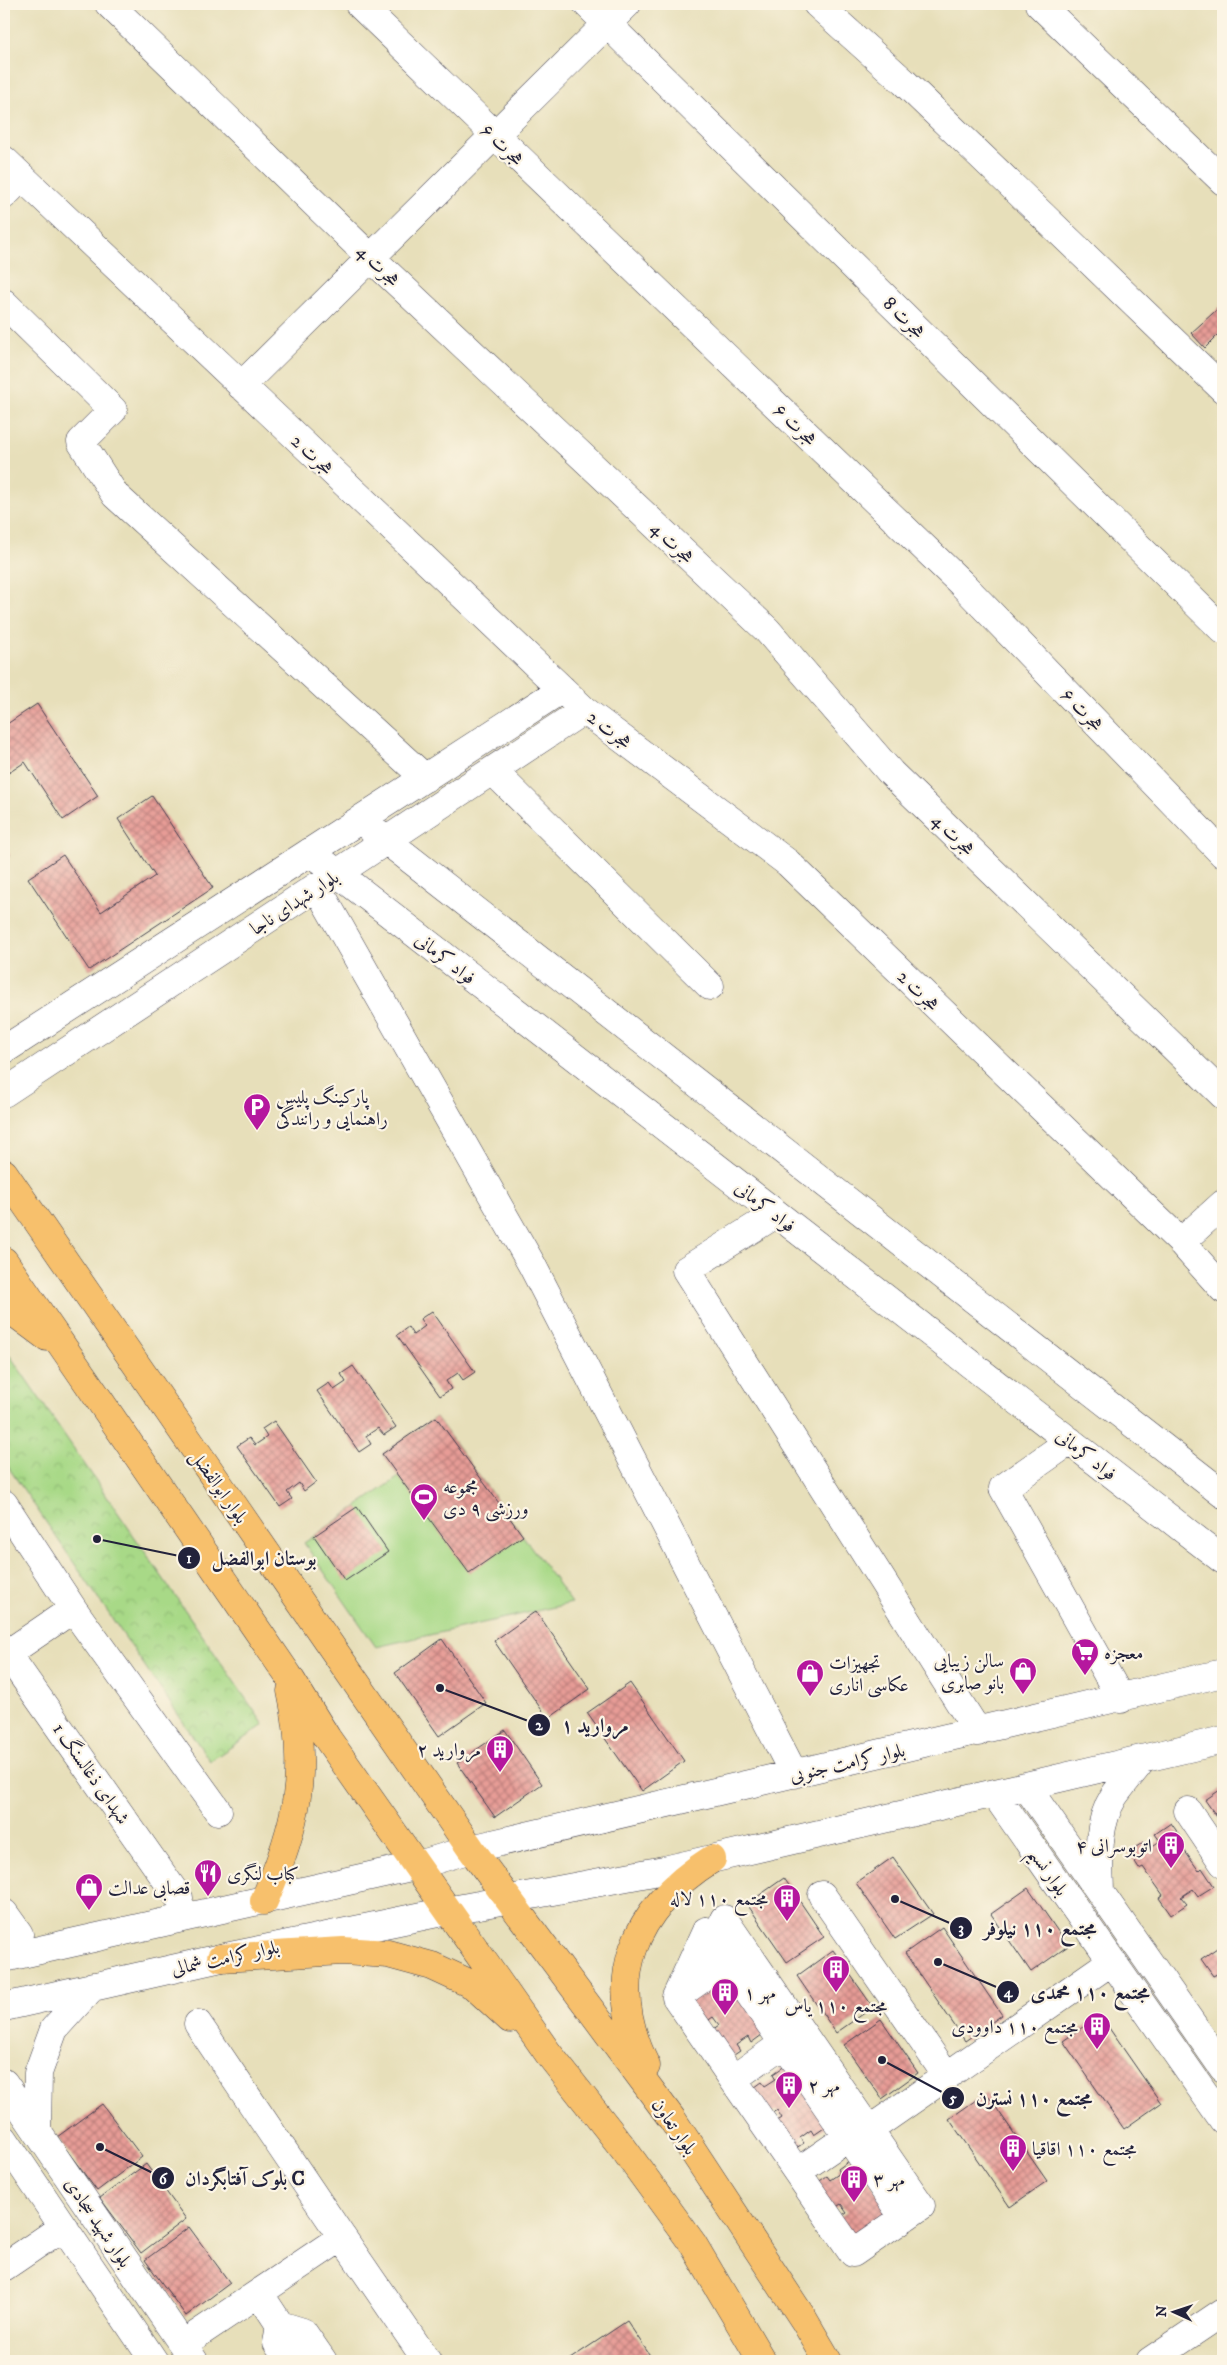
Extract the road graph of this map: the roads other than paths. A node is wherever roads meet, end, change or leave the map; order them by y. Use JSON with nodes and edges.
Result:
{"nodes":[{"id":1,"x":109,"y":4,"type":"edge"},
{"id":2,"x":359,"y":4,"type":"edge"},
{"id":3,"x":587,"y":4,"type":"edge"},
{"id":4,"x":627,"y":4,"type":"edge"},
{"id":5,"x":817,"y":4,"type":"edge"},
{"id":6,"x":1039,"y":4,"type":"edge"},
{"id":7,"x":607,"y":23,"type":"junction"},
{"id":8,"x":494,"y":135,"type":"junction"},
{"id":9,"x":10,"y":177,"type":"edge"},
{"id":10,"x":1223,"y":181,"type":"edge"},
{"id":11,"x":371,"y":258,"type":"junction"},
{"id":12,"x":4,"y":303,"type":"edge"},
{"id":13,"x":241,"y":386,"type":"junction"},
{"id":14,"x":1223,"y":390,"type":"edge"},
{"id":15,"x":1223,"y":630,"type":"edge"},
{"id":16,"x":562,"y":689,"type":"junction"},
{"id":17,"x":584,"y":710,"type":"junction"},
{"id":18,"x":493,"y":771,"type":"junction"},
{"id":19,"x":425,"y":778,"type":"junction"},
{"id":20,"x":360,"y":820,"type":"junction"},
{"id":21,"x":387,"y":840,"type":"junction"},
{"id":22,"x":310,"y":852,"type":"junction"},
{"id":23,"x":1223,"y":854,"type":"edge"},
{"id":24,"x":327,"y":880,"type":"junction"},
{"id":25,"x":710,"y":986,"type":"dead end"},
{"id":26,"x":4,"y":1050,"type":"edge"},
{"id":27,"x":4,"y":1093,"type":"edge"},
{"id":28,"x":1223,"y":1095,"type":"edge"},
{"id":29,"x":4,"y":1173,"type":"edge"},
{"id":30,"x":1223,"y":1204,"type":"edge"},
{"id":31,"x":776,"y":1214,"type":"junction"},
{"id":32,"x":1180,"y":1242,"type":"junction"},
{"id":33,"x":4,"y":1261,"type":"edge"},
{"id":34,"x":1223,"y":1289,"type":"edge"},
{"id":35,"x":4,"y":1305,"type":"edge"},
{"id":36,"x":65,"y":1350,"type":"junction"},
{"id":37,"x":1070,"y":1441,"type":"junction"},
{"id":38,"x":1223,"y":1494,"type":"edge"},
{"id":39,"x":4,"y":1504,"type":"edge"},
{"id":40,"x":1223,"y":1560,"type":"edge"},
{"id":41,"x":73,"y":1609,"type":"junction"},
{"id":42,"x":5,"y":1653,"type":"edge"},
{"id":43,"x":1223,"y":1673,"type":"edge"},
{"id":44,"x":288,"y":1675,"type":"junction"},
{"id":45,"x":1121,"y":1698,"type":"junction"},
{"id":46,"x":978,"y":1732,"type":"junction"},
{"id":47,"x":1223,"y":1740,"type":"edge"},
{"id":48,"x":1143,"y":1759,"type":"junction"},
{"id":49,"x":794,"y":1774,"type":"junction"},
{"id":50,"x":1026,"y":1786,"type":"junction"},
{"id":51,"x":995,"y":1794,"type":"junction"},
{"id":52,"x":218,"y":1811,"type":"dead end"},
{"id":53,"x":1188,"y":1812,"type":"dead end"},
{"id":54,"x":471,"y":1849,"type":"junction"},
{"id":55,"x":712,"y":1859,"type":"junction"},
{"id":56,"x":1078,"y":1861,"type":"junction"},
{"id":57,"x":1223,"y":1863,"type":"edge"},
{"id":58,"x":415,"y":1866,"type":"junction"},
{"id":59,"x":1054,"y":1878,"type":"junction"},
{"id":60,"x":1100,"y":1891,"type":"junction"},
{"id":61,"x":822,"y":1895,"type":"dead end"},
{"id":62,"x":179,"y":1898,"type":"dead end"},
{"id":63,"x":508,"y":1900,"type":"junction"},
{"id":64,"x":264,"y":1901,"type":"junction"},
{"id":65,"x":447,"y":1911,"type":"junction"},
{"id":66,"x":724,"y":1919,"type":"dead end"},
{"id":67,"x":4,"y":1958,"type":"edge"},
{"id":68,"x":221,"y":1958,"type":"junction"},
{"id":69,"x":727,"y":1961,"type":"junction"},
{"id":70,"x":1112,"y":1961,"type":"junction"},
{"id":71,"x":93,"y":1986,"type":"junction"},
{"id":72,"x":676,"y":1997,"type":"junction"},
{"id":73,"x":4,"y":2007,"type":"edge"},
{"id":74,"x":198,"y":2024,"type":"dead end"},
{"id":75,"x":784,"y":2043,"type":"junction"},
{"id":76,"x":548,"y":2053,"type":"junction"},
{"id":77,"x":1221,"y":2061,"type":"edge"},
{"id":78,"x":947,"y":2076,"type":"junction"},
{"id":79,"x":733,"y":2079,"type":"junction"},
{"id":80,"x":4,"y":2083,"type":"edge"},
{"id":81,"x":672,"y":2119,"type":"junction"},
{"id":82,"x":1223,"y":2120,"type":"edge"},
{"id":83,"x":37,"y":2132,"type":"junction"},
{"id":84,"x":4,"y":2139,"type":"edge"},
{"id":85,"x":867,"y":2146,"type":"junction"},
{"id":86,"x":797,"y":2172,"type":"junction"},
{"id":87,"x":63,"y":2227,"type":"junction"},
{"id":88,"x":342,"y":2237,"type":"junction"},
{"id":89,"x":4,"y":2267,"type":"edge"},
{"id":90,"x":259,"y":2293,"type":"junction"},
{"id":91,"x":1223,"y":2312,"type":"edge"},
{"id":92,"x":280,"y":2325,"type":"junction"},
{"id":93,"x":188,"y":2353,"type":"edge"},
{"id":94,"x":154,"y":2361,"type":"edge"},
{"id":95,"x":290,"y":2361,"type":"edge"},
{"id":96,"x":323,"y":2361,"type":"edge"},
{"id":97,"x":428,"y":2361,"type":"edge"},
{"id":98,"x":762,"y":2361,"type":"edge"},
{"id":99,"x":828,"y":2361,"type":"edge"},
{"id":100,"x":1150,"y":2361,"type":"edge"}],
"edges":[{"from":1,"to":11,"type":"street","name":"هجرت 4"},
{"from":2,"to":8,"type":"street","name":"هجرت ۶"},
{"from":3,"to":7,"type":"street","name":"هجرت 8"},
{"from":4,"to":7,"type":"street"},
{"from":5,"to":14,"type":"street"},
{"from":6,"to":10,"type":"street"},
{"from":7,"to":8,"type":"street"},
{"from":7,"to":15,"type":"street","name":"هجرت 8"},
{"from":8,"to":11,"type":"street"},
{"from":8,"to":23,"type":"street","name":"هجرت ۶"},
{"from":9,"to":13,"type":"street","name":"هجرت 2"},
{"from":11,"to":13,"type":"street"},
{"from":11,"to":28,"type":"street","name":"هجرت 4"},
{"from":12,"to":19,"type":"street"},
{"from":13,"to":16,"type":"street","name":"هجرت 2"},
{"from":16,"to":17,"type":"street","name":"هجرت 2"},
{"from":16,"to":19,"type":"street","name":"بلوار شهدای ناجا"},
{"from":17,"to":18,"type":"street","name":"بلوار شهدای ناجا"},
{"from":17,"to":32,"type":"street","name":"هجرت 2"},
{"from":18,"to":21,"type":"street","name":"بلوار شهدای ناجا"},
{"from":18,"to":25,"type":"street"},
{"from":19,"to":20,"type":"street","name":"بلوار شهدای ناجا"},
{"from":20,"to":21,"type":"street"},
{"from":20,"to":22,"type":"street","name":"بلوار شهدای ناجا"},
{"from":21,"to":24,"type":"street","name":"بلوار شهدای ناجا"},
{"from":21,"to":38,"type":"street"},
{"from":22,"to":24,"type":"street","name":"فواد کرمانی"},
{"from":22,"to":26,"type":"street","name":"بلوار شهدای ناجا"},
{"from":24,"to":27,"type":"street","name":"بلوار شهدای ناجا"},
{"from":24,"to":31,"type":"street","name":"فواد کرمانی"},
{"from":24,"to":49,"type":"street"},
{"from":29,"to":54,"type":"main road","name":"بلوار ابوالفضل"},
{"from":30,"to":32,"type":"street"},
{"from":31,"to":37,"type":"street","name":"فواد کرمانی"},
{"from":31,"to":46,"type":"street"},
{"from":32,"to":34,"type":"street","name":"هجرت 2"},
{"from":33,"to":36,"type":"main road"},
{"from":35,"to":36,"type":"main road"},
{"from":36,"to":44,"type":"main road"},
{"from":37,"to":40,"type":"street","name":"فواد کرمانی"},
{"from":37,"to":45,"type":"street"},
{"from":39,"to":41,"type":"street"},
{"from":41,"to":42,"type":"street"},
{"from":41,"to":52,"type":"street"},
{"from":42,"to":62,"type":"street","name":"شهدای ذغالسنگ 1"},
{"from":43,"to":45,"type":"street","name":"بلوار کرامت جنوبی"},
{"from":44,"to":58,"type":"main road"},
{"from":44,"to":64,"type":"main road"},
{"from":45,"to":46,"type":"street","name":"بلوار کرامت جنوبی"},
{"from":46,"to":49,"type":"street","name":"بلوار کرامت جنوبی"},
{"from":47,"to":48,"type":"street"},
{"from":48,"to":50,"type":"street"},
{"from":48,"to":60,"type":"street"},
{"from":49,"to":54,"type":"street","name":"بلوار کرامت جنوبی"},
{"from":50,"to":51,"type":"street"},
{"from":50,"to":56,"type":"street","name":"بلوار نسیم"},
{"from":51,"to":55,"type":"street"},
{"from":51,"to":59,"type":"street","name":"بلوار نسیم"},
{"from":53,"to":57,"type":"street"},
{"from":54,"to":58,"type":"street","name":"بلوار کرامت جنوبی"},
{"from":54,"to":63,"type":"main road","name":"بلوار ابوالفضل"},
{"from":55,"to":63,"type":"street"},
{"from":55,"to":81,"type":"main road"},
{"from":56,"to":59,"type":"street"},
{"from":56,"to":60,"type":"street","name":"بلوار نسیم"},
{"from":58,"to":64,"type":"street"},
{"from":58,"to":65,"type":"main road"},
{"from":59,"to":70,"type":"street","name":"بلوار نسیم"},
{"from":60,"to":77,"type":"street","name":"بلوار نسیم"},
{"from":61,"to":78,"type":"street"},
{"from":63,"to":65,"type":"street","name":"بلوار کرامت شمالی"},
{"from":63,"to":81,"type":"main road","name":"بلوار تعاون"},
{"from":64,"to":67,"type":"street"},
{"from":65,"to":68,"type":"street","name":"بلوار کرامت شمالی"},
{"from":65,"to":76,"type":"main road"},
{"from":66,"to":85,"type":"street"},
{"from":68,"to":71,"type":"street","name":"بلوار کرامت شمالی"},
{"from":68,"to":76,"type":"main road"},
{"from":69,"to":72,"type":"street"},
{"from":69,"to":72,"type":"street"},
{"from":69,"to":75,"type":"street"},
{"from":70,"to":78,"type":"street"},
{"from":70,"to":82,"type":"street","name":"بلوار نسیم"},
{"from":71,"to":73,"type":"street","name":"بلوار کرامت شمالی"},
{"from":71,"to":83,"type":"street"},
{"from":72,"to":79,"type":"street"},
{"from":74,"to":88,"type":"street"},
{"from":75,"to":79,"type":"street"},
{"from":75,"to":85,"type":"street"},
{"from":76,"to":98,"type":"main road"},
{"from":78,"to":85,"type":"street"},
{"from":79,"to":86,"type":"street"},
{"from":80,"to":83,"type":"street","name":"بلوار شهید سجادی"},
{"from":81,"to":99,"type":"main road","name":"بلوار تعاون"},
{"from":83,"to":93,"type":"street","name":"بلوار شهید سجادی"},
{"from":84,"to":87,"type":"street","name":"بلوار شهید سجادی"},
{"from":85,"to":86,"type":"street"},
{"from":85,"to":86,"type":"street"},
{"from":87,"to":89,"type":"street"},
{"from":87,"to":94,"type":"street","name":"بلوار شهید سجادی"},
{"from":88,"to":90,"type":"street"},
{"from":88,"to":97,"type":"street"},
{"from":90,"to":92,"type":"street"},
{"from":90,"to":93,"type":"street"},
{"from":91,"to":100,"type":"street"},
{"from":92,"to":95,"type":"street"},
{"from":92,"to":96,"type":"street"}]}
